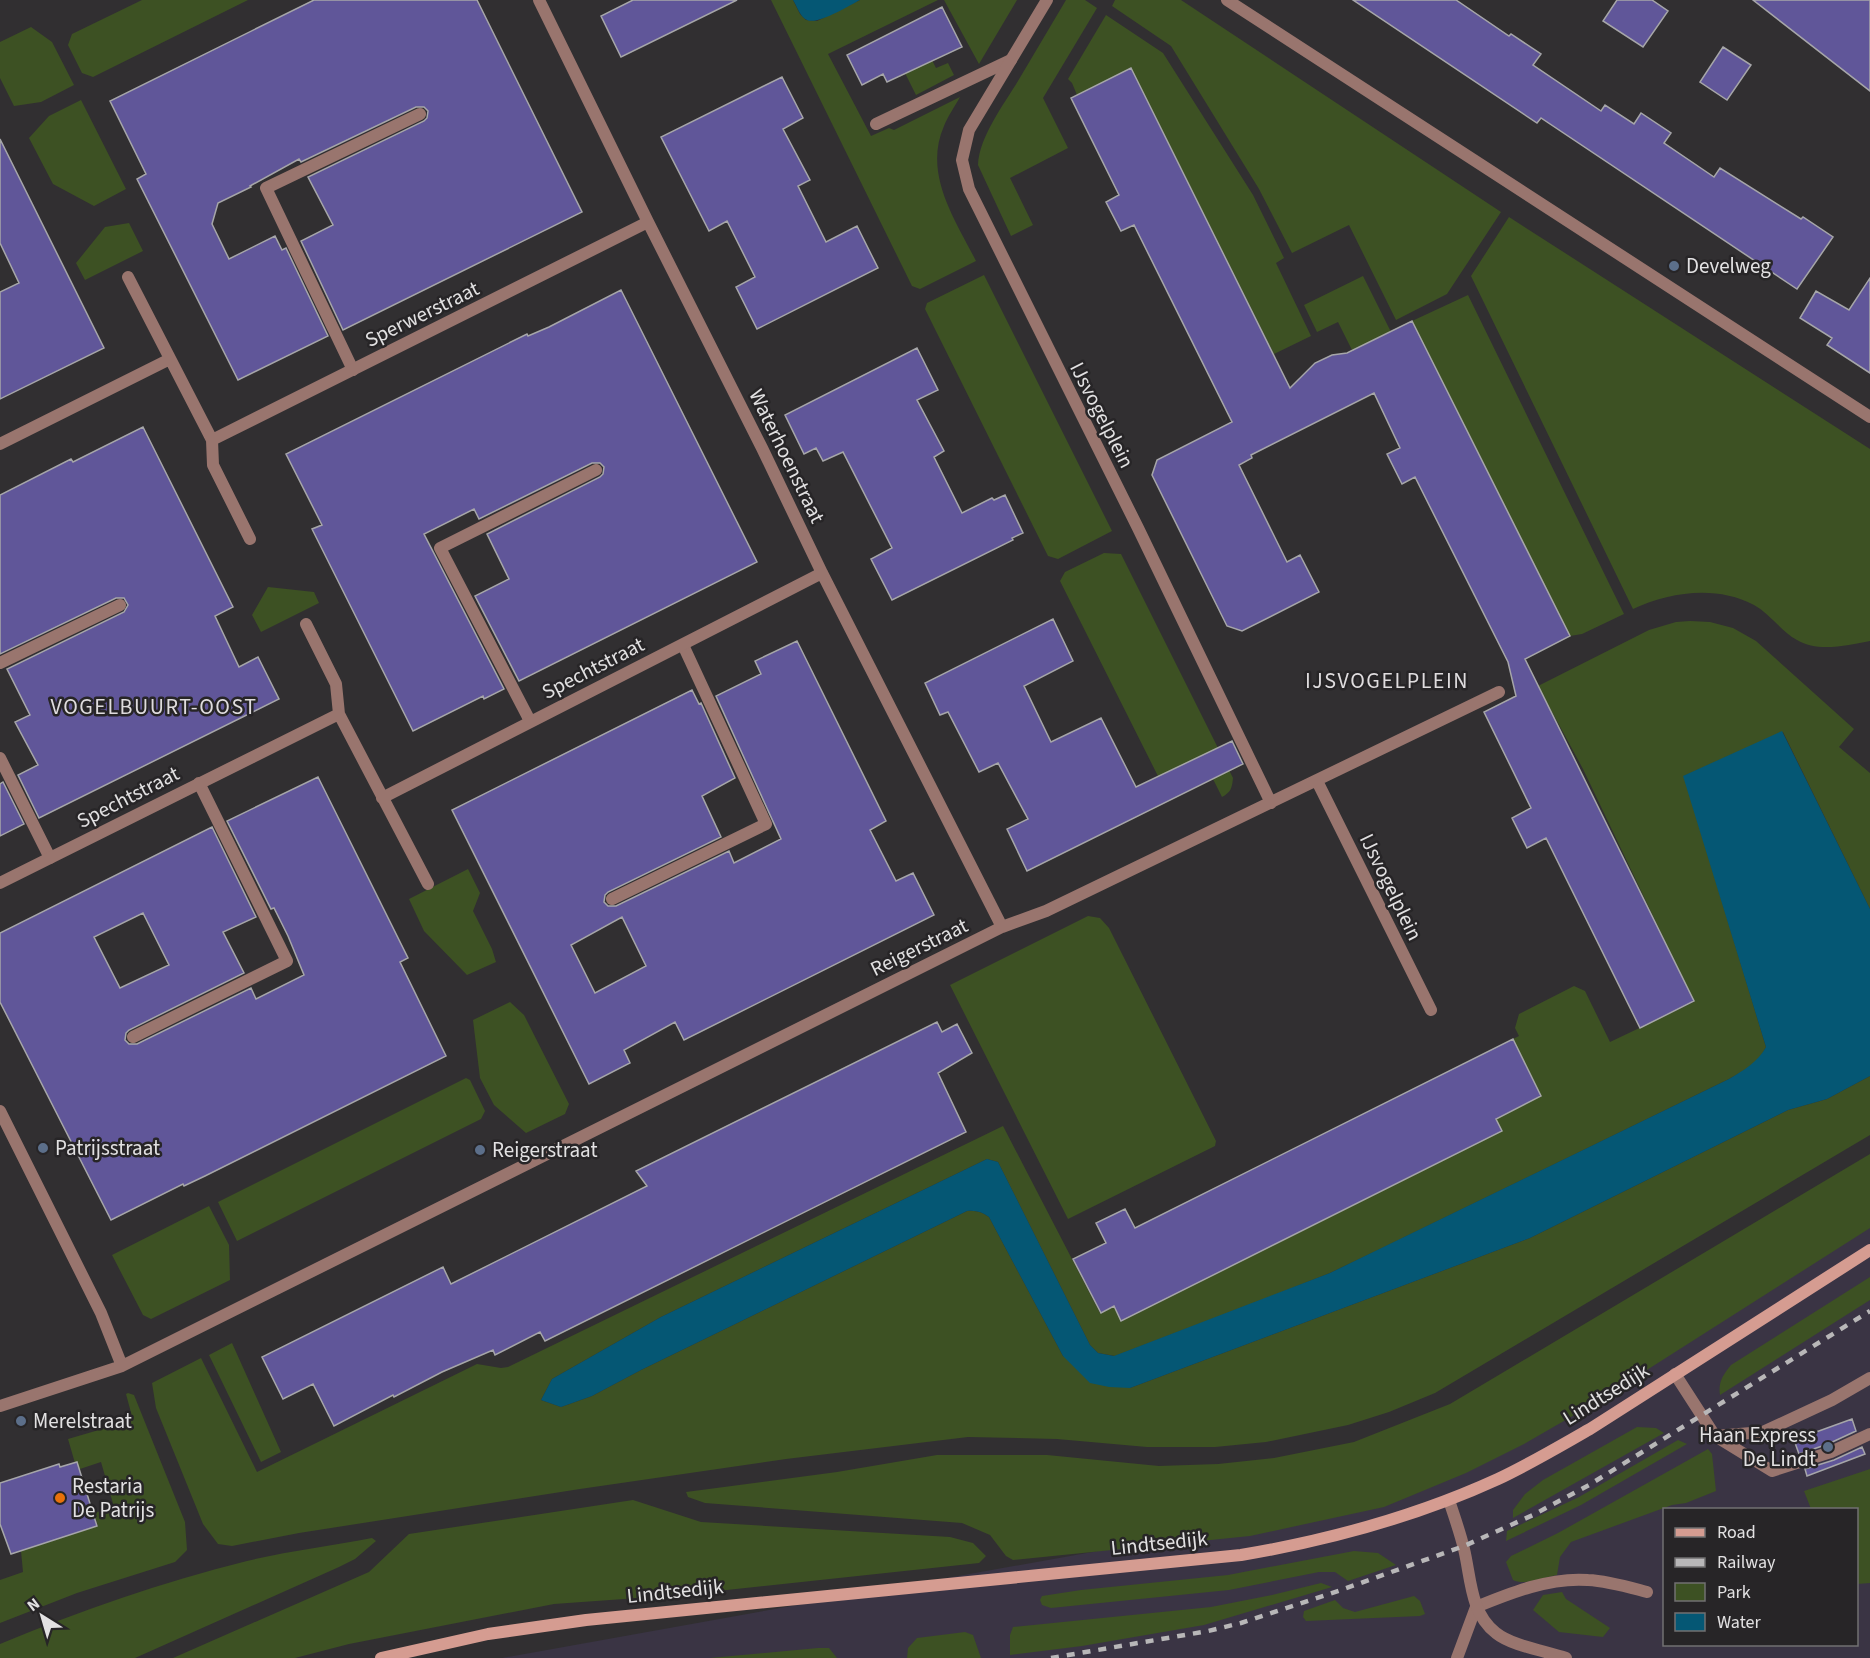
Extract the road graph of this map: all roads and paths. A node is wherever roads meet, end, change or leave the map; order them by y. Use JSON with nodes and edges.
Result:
{"nodes":[{"id":1,"x":539,"y":0,"type":"edge"},
{"id":2,"x":1047,"y":0,"type":"edge"},
{"id":3,"x":1227,"y":0,"type":"edge"},
{"id":4,"x":1011,"y":60,"type":"junction"},
{"id":5,"x":420,"y":114,"type":"dead end"},
{"id":6,"x":876,"y":124,"type":"dead end"},
{"id":7,"x":648,"y":222,"type":"junction"},
{"id":8,"x":128,"y":277,"type":"dead end"},
{"id":9,"x":170,"y":358,"type":"junction"},
{"id":10,"x":353,"y":370,"type":"junction"},
{"id":11,"x":1870,"y":417,"type":"edge"},
{"id":12,"x":212,"y":440,"type":"junction"},
{"id":13,"x":0,"y":444,"type":"edge"},
{"id":14,"x":596,"y":470,"type":"dead end"},
{"id":15,"x":250,"y":539,"type":"dead end"},
{"id":16,"x":822,"y":573,"type":"junction"},
{"id":17,"x":120,"y":605,"type":"dead end"},
{"id":18,"x":306,"y":624,"type":"dead end"},
{"id":19,"x":682,"y":645,"type":"junction"},
{"id":20,"x":0,"y":663,"type":"edge"},
{"id":21,"x":1499,"y":692,"type":"dead end"},
{"id":22,"x":339,"y":714,"type":"junction"},
{"id":23,"x":530,"y":722,"type":"junction"},
{"id":24,"x":0,"y":758,"type":"edge"},
{"id":25,"x":1317,"y":781,"type":"junction"},
{"id":26,"x":199,"y":783,"type":"junction"},
{"id":27,"x":382,"y":798,"type":"junction"},
{"id":28,"x":1271,"y":803,"type":"junction"},
{"id":29,"x":50,"y":858,"type":"junction"},
{"id":30,"x":0,"y":883,"type":"edge"},
{"id":31,"x":428,"y":884,"type":"dead end"},
{"id":32,"x":612,"y":899,"type":"dead end"},
{"id":33,"x":1002,"y":927,"type":"junction"},
{"id":34,"x":1431,"y":1010,"type":"dead end"},
{"id":35,"x":133,"y":1037,"type":"dead end"},
{"id":36,"x":0,"y":1111,"type":"edge"},
{"id":37,"x":1870,"y":1250,"type":"edge"},
{"id":38,"x":122,"y":1366,"type":"junction"},
{"id":39,"x":1675,"y":1374,"type":"junction"},
{"id":40,"x":1870,"y":1378,"type":"edge"},
{"id":41,"x":0,"y":1406,"type":"edge"},
{"id":42,"x":1870,"y":1434,"type":"edge"},
{"id":43,"x":1715,"y":1436,"type":"junction"},
{"id":44,"x":1449,"y":1500,"type":"junction"},
{"id":45,"x":1647,"y":1592,"type":"dead end"},
{"id":46,"x":1476,"y":1606,"type":"junction"},
{"id":47,"x":381,"y":1658,"type":"edge"},
{"id":48,"x":1457,"y":1658,"type":"edge"},
{"id":49,"x":1566,"y":1658,"type":"edge"}],
"edges":[{"from":1,"to":7,"type":"street","name":"Waterhoenstraat"},
{"from":2,"to":4,"type":"street","name":"IJsvogelplein"},
{"from":3,"to":11,"type":"street"},
{"from":4,"to":6,"type":"street"},
{"from":4,"to":28,"type":"street","name":"IJsvogelplein"},
{"from":5,"to":10,"type":"street"},
{"from":7,"to":10,"type":"street","name":"Sperwerstraat"},
{"from":7,"to":16,"type":"street","name":"Waterhoenstraat"},
{"from":8,"to":9,"type":"street"},
{"from":9,"to":12,"type":"street"},
{"from":9,"to":13,"type":"street"},
{"from":10,"to":12,"type":"street","name":"Sperwerstraat"},
{"from":12,"to":15,"type":"street"},
{"from":14,"to":23,"type":"street"},
{"from":16,"to":19,"type":"street","name":"Spechtstraat"},
{"from":16,"to":33,"type":"street","name":"Waterhoenstraat"},
{"from":17,"to":20,"type":"street"},
{"from":18,"to":22,"type":"street"},
{"from":19,"to":23,"type":"street","name":"Spechtstraat"},
{"from":19,"to":32,"type":"street"},
{"from":21,"to":25,"type":"street"},
{"from":22,"to":26,"type":"street","name":"Spechtstraat"},
{"from":22,"to":27,"type":"street"},
{"from":23,"to":27,"type":"street","name":"Spechtstraat"},
{"from":24,"to":29,"type":"street"},
{"from":25,"to":28,"type":"street"},
{"from":25,"to":34,"type":"street","name":"IJsvogelplein"},
{"from":26,"to":29,"type":"street","name":"Spechtstraat"},
{"from":26,"to":35,"type":"street"},
{"from":27,"to":31,"type":"street"},
{"from":28,"to":33,"type":"street","name":"Reigerstraat"},
{"from":29,"to":30,"type":"street","name":"Spechtstraat"},
{"from":33,"to":38,"type":"street","name":"Reigerstraat"},
{"from":36,"to":38,"type":"street"},
{"from":37,"to":39,"type":"main road","name":"Lindtsedijk"},
{"from":38,"to":41,"type":"street","name":"Reigerstraat"},
{"from":39,"to":43,"type":"street"},
{"from":39,"to":44,"type":"main road","name":"Lindtsedijk"},
{"from":40,"to":43,"type":"street"},
{"from":42,"to":43,"type":"street"},
{"from":44,"to":46,"type":"street"},
{"from":44,"to":47,"type":"main road","name":"Lindtsedijk"},
{"from":45,"to":46,"type":"street"},
{"from":46,"to":48,"type":"street"},
{"from":46,"to":49,"type":"street"}]}
